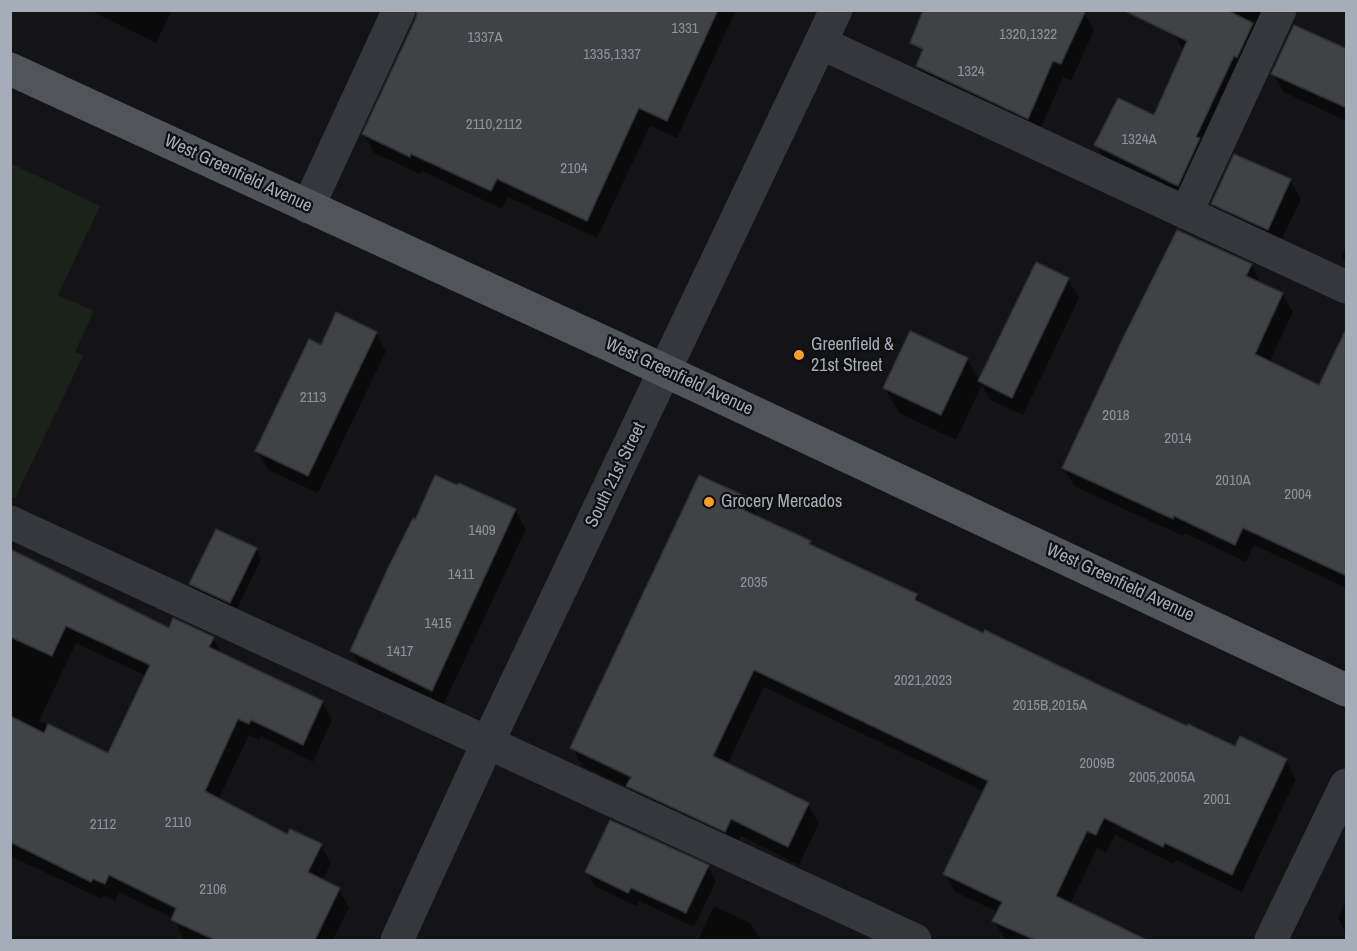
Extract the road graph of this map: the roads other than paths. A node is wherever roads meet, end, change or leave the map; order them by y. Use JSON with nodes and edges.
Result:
{"nodes":[{"id":1,"x":399,"y":10,"type":"edge"},
{"id":2,"x":837,"y":10,"type":"edge"},
{"id":3,"x":1280,"y":10,"type":"edge"},
{"id":4,"x":821,"y":44,"type":"junction"},
{"id":5,"x":10,"y":69,"type":"edge"},
{"id":6,"x":308,"y":207,"type":"junction"},
{"id":7,"x":1186,"y":213,"type":"junction"},
{"id":8,"x":1347,"y":287,"type":"edge"},
{"id":9,"x":666,"y":371,"type":"junction"},
{"id":10,"x":10,"y":522,"type":"edge"},
{"id":11,"x":1347,"y":690,"type":"edge"},
{"id":12,"x":488,"y":744,"type":"junction"},
{"id":13,"x":1347,"y":786,"type":"edge"},
{"id":14,"x":397,"y":940,"type":"edge"},
{"id":15,"x":915,"y":940,"type":"edge"},
{"id":16,"x":1271,"y":940,"type":"edge"}],
"edges":[{"from":1,"to":6,"type":"street"},
{"from":2,"to":4,"type":"street","name":"South 21st Street"},
{"from":3,"to":7,"type":"street"},
{"from":4,"to":7,"type":"street"},
{"from":4,"to":9,"type":"street","name":"South 21st Street"},
{"from":5,"to":6,"type":"main road","name":"West Greenfield Avenue"},
{"from":6,"to":9,"type":"main road","name":"West Greenfield Avenue"},
{"from":7,"to":8,"type":"street"},
{"from":9,"to":11,"type":"main road","name":"West Greenfield Avenue"},
{"from":9,"to":12,"type":"street","name":"South 21st Street"},
{"from":10,"to":12,"type":"street"},
{"from":12,"to":14,"type":"street","name":"South 21st Street"},
{"from":12,"to":15,"type":"street"},
{"from":13,"to":16,"type":"street"}]}
